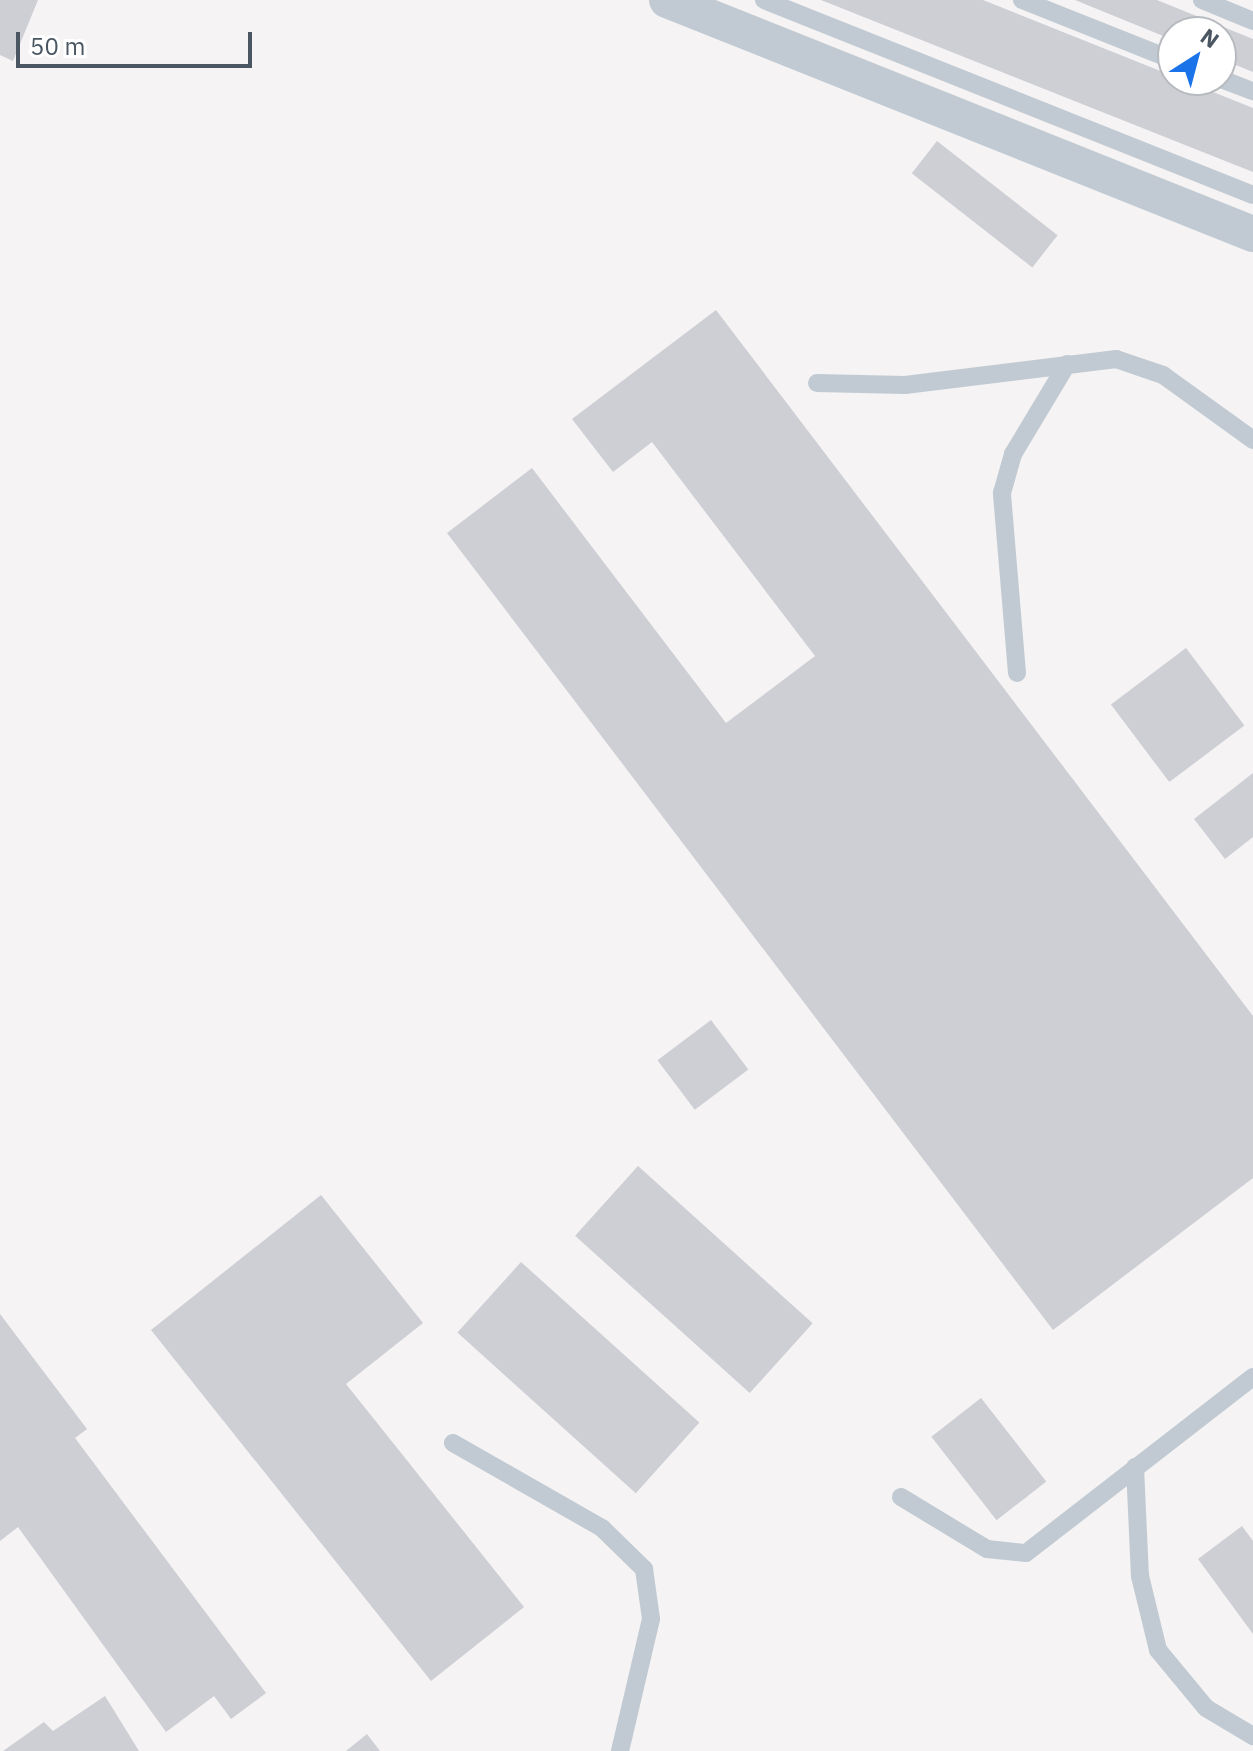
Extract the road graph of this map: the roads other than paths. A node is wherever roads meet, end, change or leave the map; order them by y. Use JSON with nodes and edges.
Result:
{"nodes":[{"id":1,"x":667,"y":0,"type":"edge"},
{"id":2,"x":764,"y":0,"type":"edge"},
{"id":3,"x":1022,"y":0,"type":"edge"},
{"id":4,"x":1202,"y":0,"type":"edge"},
{"id":5,"x":1253,"y":21,"type":"edge"},
{"id":6,"x":1157,"y":54,"type":"edge"},
{"id":7,"x":1253,"y":195,"type":"edge"},
{"id":8,"x":1253,"y":234,"type":"edge"},
{"id":9,"x":1067,"y":364,"type":"junction"},
{"id":10,"x":817,"y":383,"type":"dead end"},
{"id":11,"x":1253,"y":440,"type":"edge"},
{"id":12,"x":1017,"y":673,"type":"dead end"},
{"id":13,"x":1253,"y":1377,"type":"edge"},
{"id":14,"x":453,"y":1443,"type":"dead end"},
{"id":15,"x":1135,"y":1467,"type":"junction"},
{"id":16,"x":901,"y":1497,"type":"dead end"},
{"id":17,"x":1253,"y":1736,"type":"edge"},
{"id":18,"x":620,"y":1751,"type":"edge"}],
"edges":[{"from":1,"to":8,"type":"street"},
{"from":2,"to":7,"type":"lane"},
{"from":3,"to":6,"type":"lane"},
{"from":4,"to":5,"type":"lane"},
{"from":9,"to":10,"type":"lane"},
{"from":9,"to":11,"type":"lane"},
{"from":9,"to":12,"type":"lane"},
{"from":13,"to":15,"type":"lane"},
{"from":14,"to":18,"type":"lane"},
{"from":15,"to":16,"type":"lane"},
{"from":15,"to":17,"type":"lane"}]}
